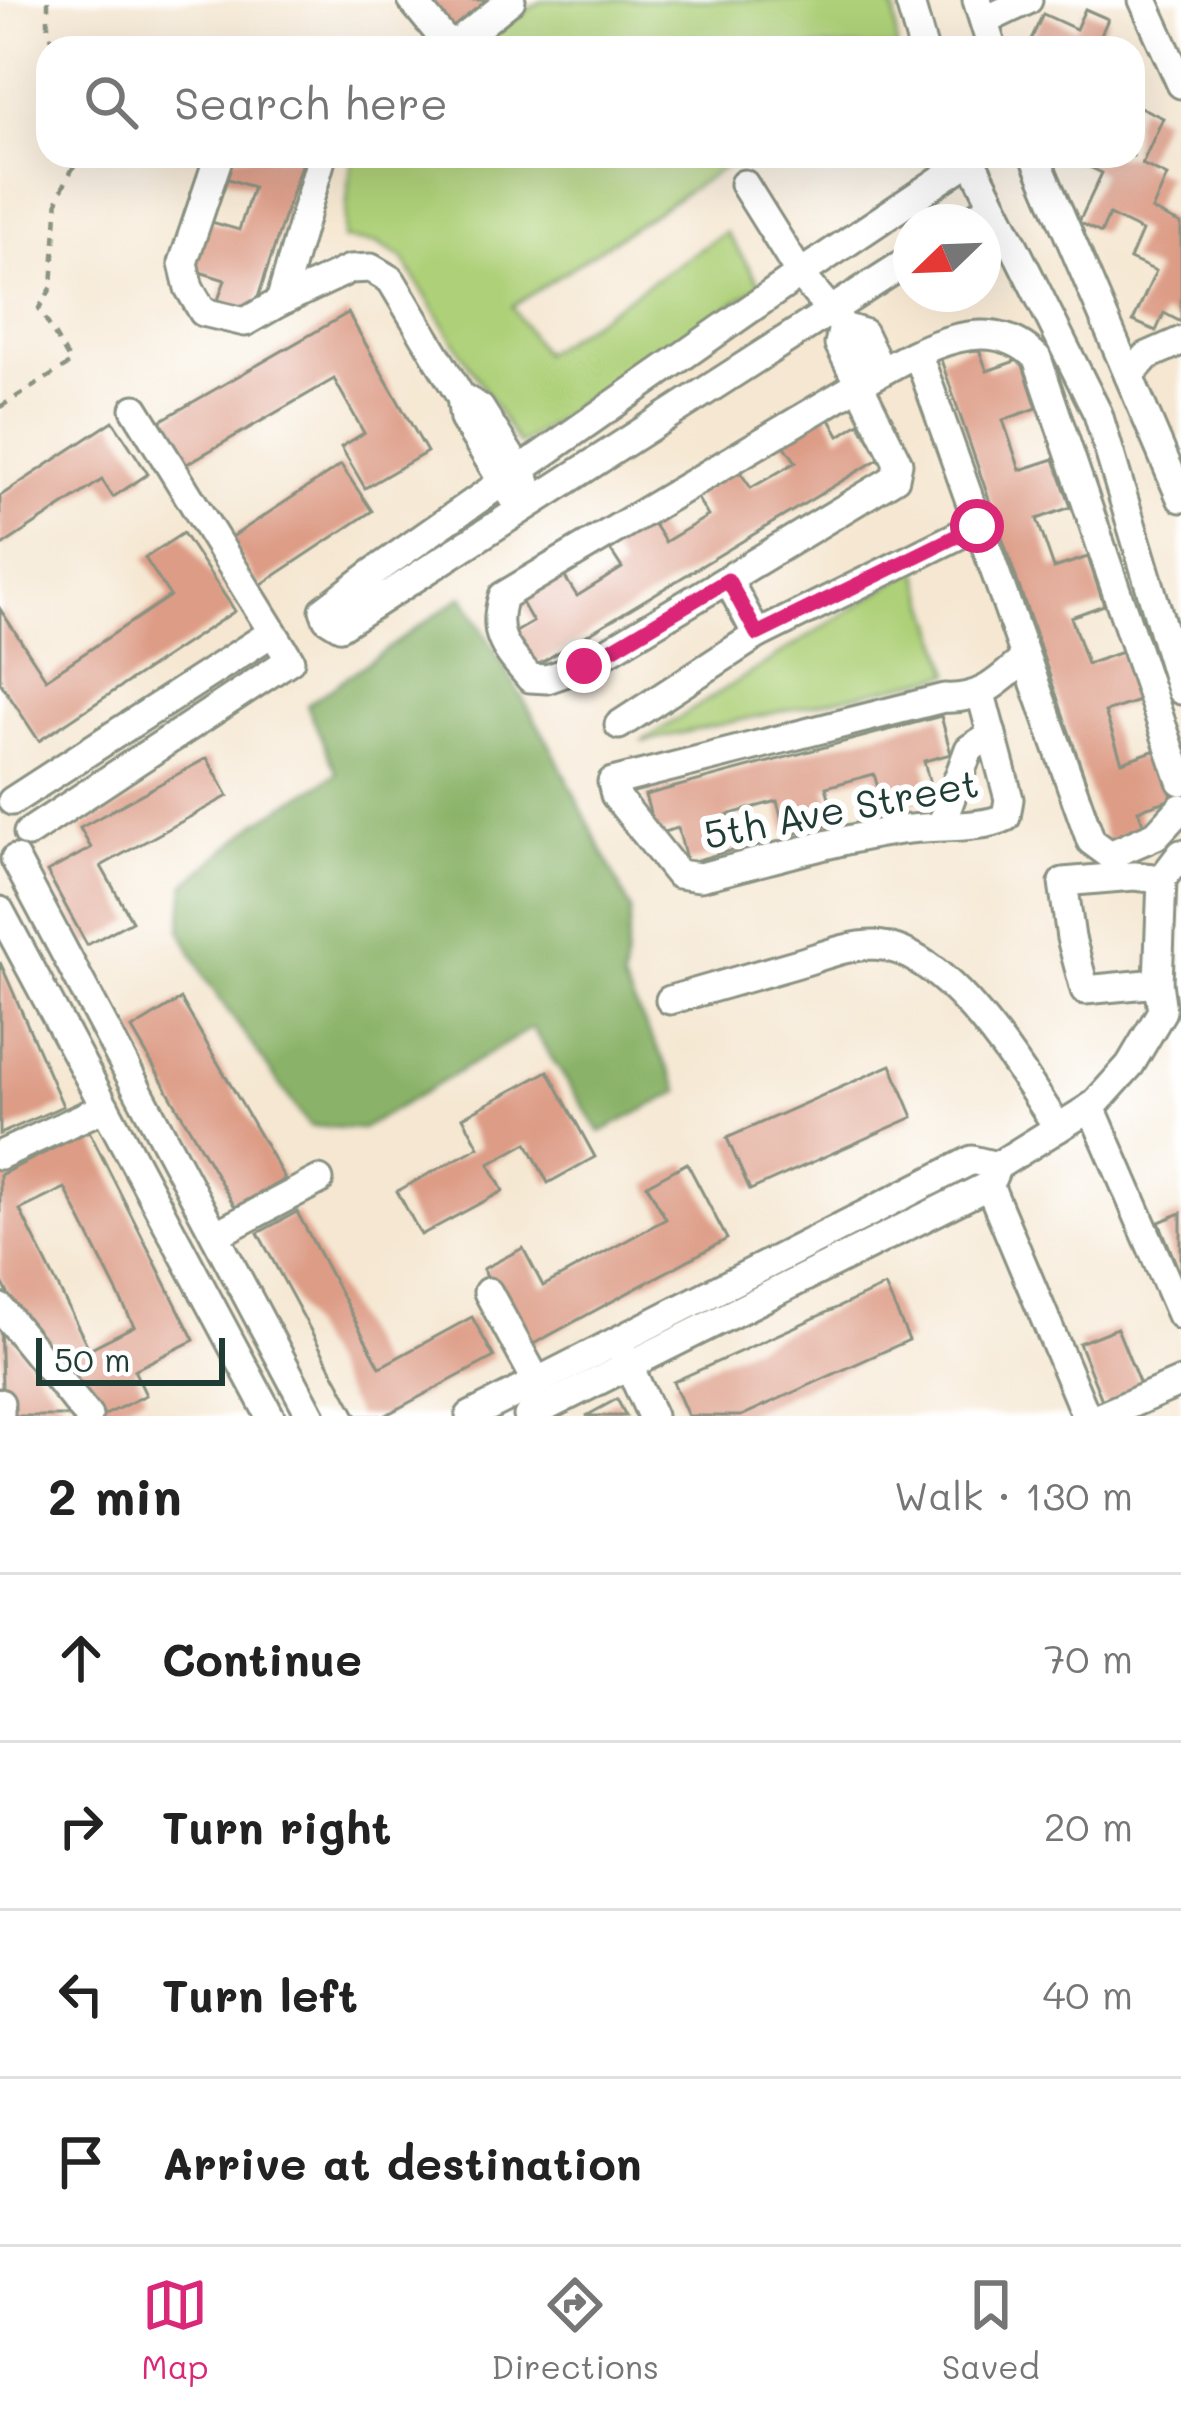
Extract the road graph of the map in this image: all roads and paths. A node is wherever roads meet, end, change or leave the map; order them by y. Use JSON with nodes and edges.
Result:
{"nodes":[{"id":1,"x":48,"y":0,"type":"edge"},
{"id":2,"x":412,"y":0,"type":"edge"},
{"id":3,"x":511,"y":0,"type":"edge"},
{"id":4,"x":1028,"y":0,"type":"edge"},
{"id":5,"x":1144,"y":0,"type":"edge"},
{"id":6,"x":907,"y":4,"type":"edge"},
{"id":7,"x":984,"y":23,"type":"edge"},
{"id":8,"x":52,"y":36,"type":"edge"},
{"id":9,"x":441,"y":36,"type":"edge"},
{"id":10,"x":466,"y":36,"type":"edge"},
{"id":11,"x":918,"y":36,"type":"edge"},
{"id":12,"x":1181,"y":84,"type":"edge"},
{"id":13,"x":73,"y":168,"type":"edge"},
{"id":14,"x":215,"y":168,"type":"edge"},
{"id":15,"x":319,"y":168,"type":"edge"},
{"id":16,"x":955,"y":168,"type":"edge"},
{"id":17,"x":975,"y":168,"type":"edge"},
{"id":18,"x":1040,"y":168,"type":"edge"},
{"id":19,"x":744,"y":184,"type":"dead end"},
{"id":20,"x":993,"y":204,"type":"edge"},
{"id":21,"x":1001,"y":221,"type":"edge"},
{"id":22,"x":800,"y":274,"type":"junction"},
{"id":23,"x":893,"y":274,"type":"edge"},
{"id":24,"x":280,"y":302,"type":"junction"},
{"id":25,"x":838,"y":318,"type":"junction"},
{"id":26,"x":1181,"y":341,"type":"edge"},
{"id":27,"x":918,"y":355,"type":"junction"},
{"id":28,"x":1129,"y":376,"type":"junction"},
{"id":29,"x":869,"y":378,"type":"junction"},
{"id":30,"x":0,"y":407,"type":"edge"},
{"id":31,"x":135,"y":410,"type":"dead end"},
{"id":32,"x":511,"y":478,"type":"junction"},
{"id":33,"x":1181,"y":498,"type":"edge"},
{"id":34,"x":530,"y":506,"type":"junction"},
{"id":35,"x":977,"y":526,"type":"junction"},
{"id":36,"x":728,"y":580,"type":"junction"},
{"id":37,"x":273,"y":632,"type":"junction"},
{"id":38,"x":757,"y":634,"type":"junction"},
{"id":39,"x":1023,"y":660,"type":"junction"},
{"id":40,"x":1181,"y":690,"type":"edge"},
{"id":41,"x":980,"y":694,"type":"junction"},
{"id":42,"x":619,"y":725,"type":"dead end"},
{"id":43,"x":992,"y":734,"type":"junction"},
{"id":44,"x":1181,"y":781,"type":"edge"},
{"id":45,"x":3,"y":796,"type":"edge"},
{"id":46,"x":1181,"y":808,"type":"edge"},
{"id":47,"x":941,"y":826,"type":"junction"},
{"id":48,"x":14,"y":853,"type":"edge"},
{"id":49,"x":1181,"y":854,"type":"edge"},
{"id":50,"x":1162,"y":879,"type":"junction"},
{"id":51,"x":0,"y":911,"type":"edge"},
{"id":52,"x":1160,"y":994,"type":"junction"},
{"id":53,"x":670,"y":1000,"type":"dead end"},
{"id":54,"x":1181,"y":1028,"type":"edge"},
{"id":55,"x":1090,"y":1107,"type":"junction"},
{"id":56,"x":105,"y":1108,"type":"junction"},
{"id":57,"x":1058,"y":1128,"type":"junction"},
{"id":58,"x":0,"y":1155,"type":"edge"},
{"id":59,"x":993,"y":1175,"type":"junction"},
{"id":60,"x":319,"y":1180,"type":"dead end"},
{"id":61,"x":215,"y":1235,"type":"junction"},
{"id":62,"x":488,"y":1292,"type":"dead end"},
{"id":63,"x":0,"y":1308,"type":"edge"},
{"id":64,"x":1181,"y":1315,"type":"edge"},
{"id":65,"x":623,"y":1353,"type":"junction"},
{"id":66,"x":537,"y":1382,"type":"junction"},
{"id":67,"x":1181,"y":1382,"type":"edge"},
{"id":68,"x":0,"y":1403,"type":"edge"},
{"id":69,"x":0,"y":1413,"type":"edge"},
{"id":70,"x":88,"y":1416,"type":"edge"},
{"id":71,"x":270,"y":1416,"type":"edge"},
{"id":72,"x":311,"y":1416,"type":"edge"},
{"id":73,"x":470,"y":1416,"type":"edge"},
{"id":74,"x":528,"y":1416,"type":"edge"},
{"id":75,"x":652,"y":1416,"type":"edge"},
{"id":76,"x":1086,"y":1416,"type":"edge"},
{"id":77,"x":1102,"y":1416,"type":"edge"}],
"edges":[{"from":1,"to":8,"type":"path"},
{"from":2,"to":9,"type":"street"},
{"from":3,"to":10,"type":"street"},
{"from":4,"to":7,"type":"street"},
{"from":5,"to":12,"type":"street"},
{"from":6,"to":11,"type":"street"},
{"from":13,"to":30,"type":"path"},
{"from":14,"to":24,"type":"street"},
{"from":15,"to":24,"type":"street"},
{"from":16,"to":22,"type":"street"},
{"from":17,"to":20,"type":"street"},
{"from":18,"to":28,"type":"street"},
{"from":19,"to":22,"type":"street"},
{"from":21,"to":40,"type":"street"},
{"from":22,"to":25,"type":"street"},
{"from":22,"to":32,"type":"street"},
{"from":23,"to":25,"type":"street"},
{"from":24,"to":32,"type":"street"},
{"from":25,"to":29,"type":"street"},
{"from":25,"to":34,"type":"street"},
{"from":26,"to":28,"type":"street"},
{"from":27,"to":29,"type":"street"},
{"from":27,"to":35,"type":"street"},
{"from":27,"to":44,"type":"street"},
{"from":28,"to":33,"type":"street"},
{"from":29,"to":36,"type":"street"},
{"from":29,"to":36,"type":"street"},
{"from":31,"to":37,"type":"street"},
{"from":32,"to":34,"type":"street"},
{"from":32,"to":34,"type":"street"},
{"from":35,"to":38,"type":"street"},
{"from":35,"to":39,"type":"street"},
{"from":36,"to":38,"type":"street"},
{"from":37,"to":45,"type":"street"},
{"from":37,"to":48,"type":"street"},
{"from":38,"to":42,"type":"street"},
{"from":39,"to":41,"type":"street"},
{"from":39,"to":46,"type":"street"},
{"from":41,"to":43,"type":"street","name":"5th Ave Street"},
{"from":41,"to":47,"type":"street","name":"5th Ave Street"},
{"from":43,"to":47,"type":"street"},
{"from":43,"to":47,"type":"street","name":"5th Ave Street"},
{"from":45,"to":48,"type":"street"},
{"from":48,"to":61,"type":"street"},
{"from":49,"to":50,"type":"street"},
{"from":50,"to":52,"type":"street"},
{"from":50,"to":52,"type":"street"},
{"from":51,"to":56,"type":"street"},
{"from":52,"to":54,"type":"street"},
{"from":52,"to":55,"type":"street"},
{"from":53,"to":57,"type":"street"},
{"from":55,"to":57,"type":"street"},
{"from":55,"to":64,"type":"street"},
{"from":56,"to":58,"type":"street"},
{"from":56,"to":71,"type":"street"},
{"from":57,"to":59,"type":"street"},
{"from":59,"to":65,"type":"street"},
{"from":59,"to":76,"type":"street"},
{"from":60,"to":61,"type":"street"},
{"from":61,"to":72,"type":"street"},
{"from":62,"to":66,"type":"street"},
{"from":63,"to":70,"type":"street"},
{"from":65,"to":66,"type":"street"},
{"from":65,"to":74,"type":"street"},
{"from":65,"to":75,"type":"street"},
{"from":66,"to":73,"type":"street"},
{"from":67,"to":77,"type":"street"},
{"from":68,"to":69,"type":"street"}]}
